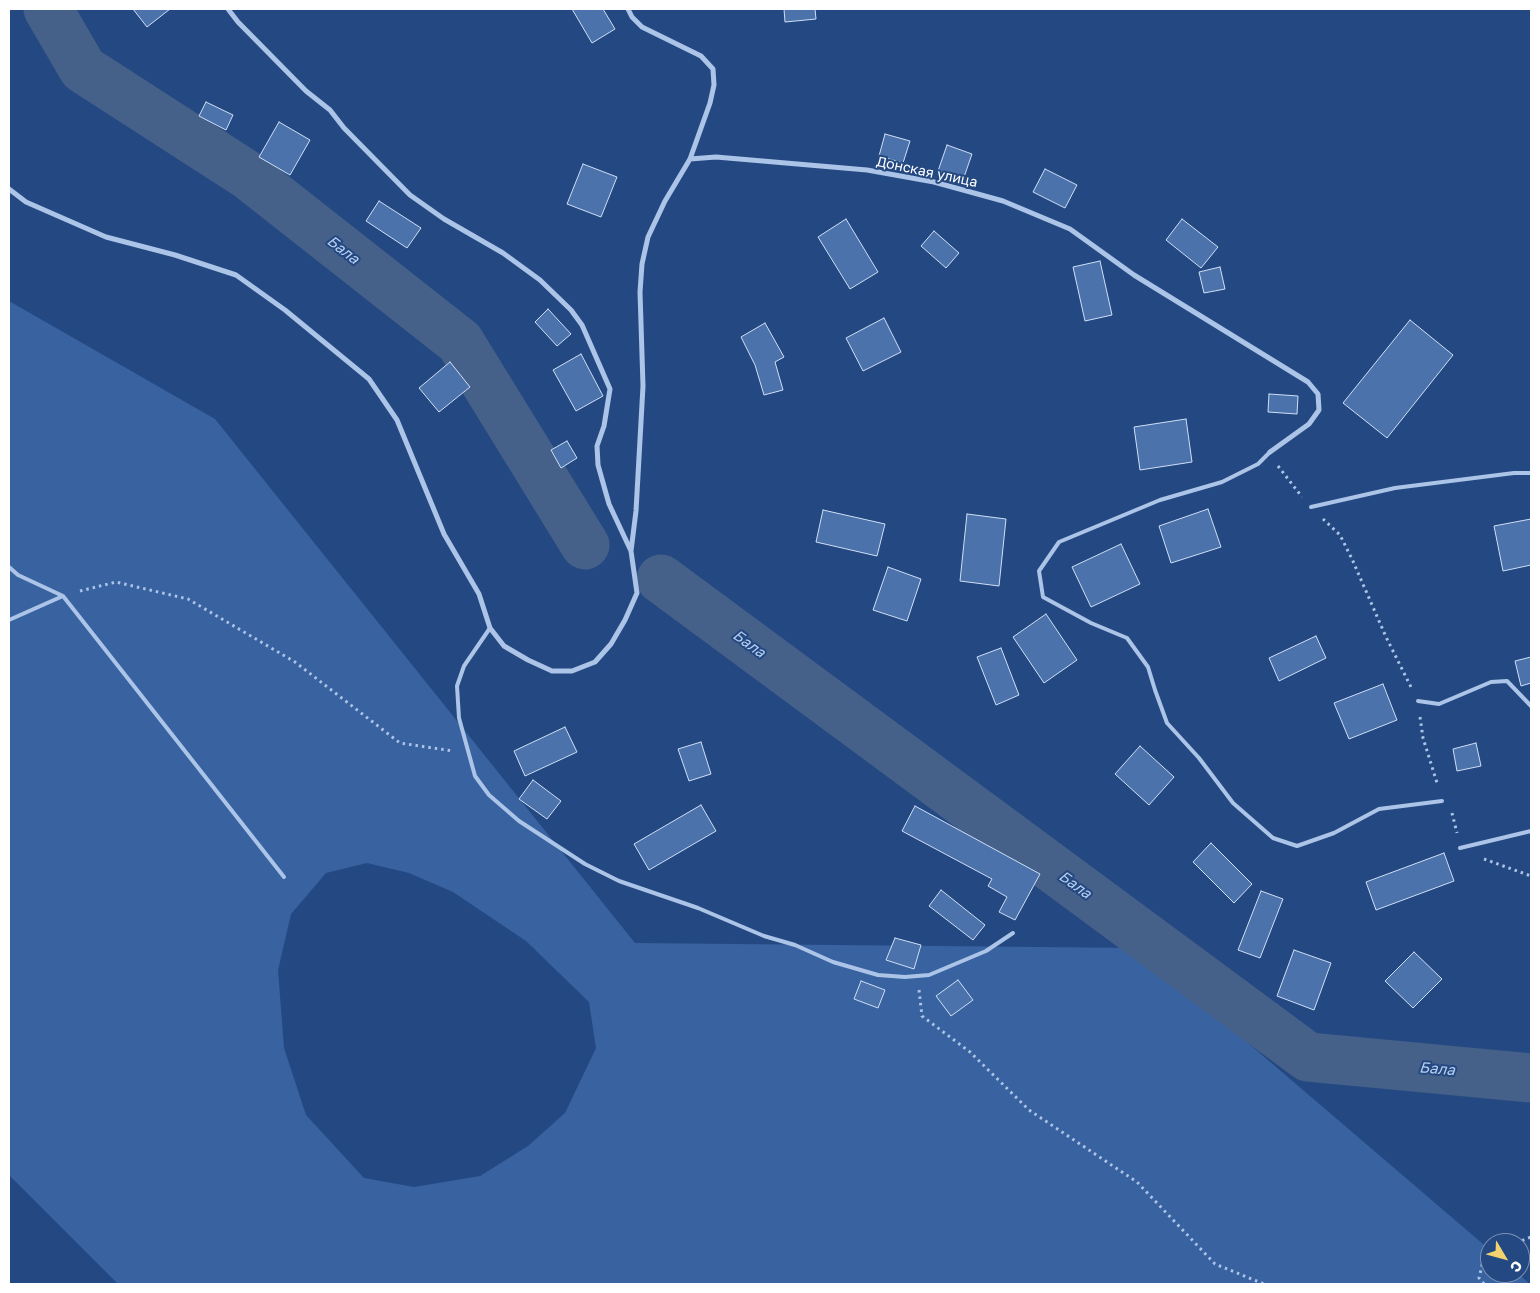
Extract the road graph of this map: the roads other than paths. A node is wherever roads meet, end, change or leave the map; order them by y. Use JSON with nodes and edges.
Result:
{"nodes":[{"id":1,"x":228,"y":9,"type":"edge"},
{"id":2,"x":628,"y":9,"type":"edge"},
{"id":3,"x":690,"y":159,"type":"junction"},
{"id":4,"x":9,"y":189,"type":"edge"},
{"id":5,"x":1270,"y":452,"type":"joint"},
{"id":6,"x":1531,"y":473,"type":"edge"},
{"id":7,"x":1311,"y":507,"type":"road end"},
{"id":8,"x":632,"y":551,"type":"junction"},
{"id":9,"x":9,"y":567,"type":"edge"},
{"id":10,"x":63,"y":596,"type":"junction"},
{"id":11,"x":9,"y":620,"type":"edge"},
{"id":12,"x":490,"y":628,"type":"junction"},
{"id":13,"x":1418,"y":701,"type":"road end"},
{"id":14,"x":1531,"y":706,"type":"edge"},
{"id":15,"x":1442,"y":801,"type":"road end"},
{"id":16,"x":1531,"y":831,"type":"edge"},
{"id":17,"x":1460,"y":848,"type":"road end"},
{"id":18,"x":284,"y":876,"type":"dead end"},
{"id":19,"x":1013,"y":933,"type":"dead end"}],
"edges":[{"from":1,"to":8,"type":"street"},
{"from":2,"to":3,"type":"street"},
{"from":3,"to":5,"type":"street","name":"Донская улица"},
{"from":3,"to":8,"type":"street"},
{"from":4,"to":12,"type":"street"},
{"from":5,"to":15,"type":"lane"},
{"from":6,"to":7,"type":"lane"},
{"from":8,"to":12,"type":"street"},
{"from":9,"to":10,"type":"lane"},
{"from":10,"to":11,"type":"lane"},
{"from":10,"to":18,"type":"lane"},
{"from":12,"to":19,"type":"lane"},
{"from":13,"to":14,"type":"lane"},
{"from":16,"to":17,"type":"lane"}]}
